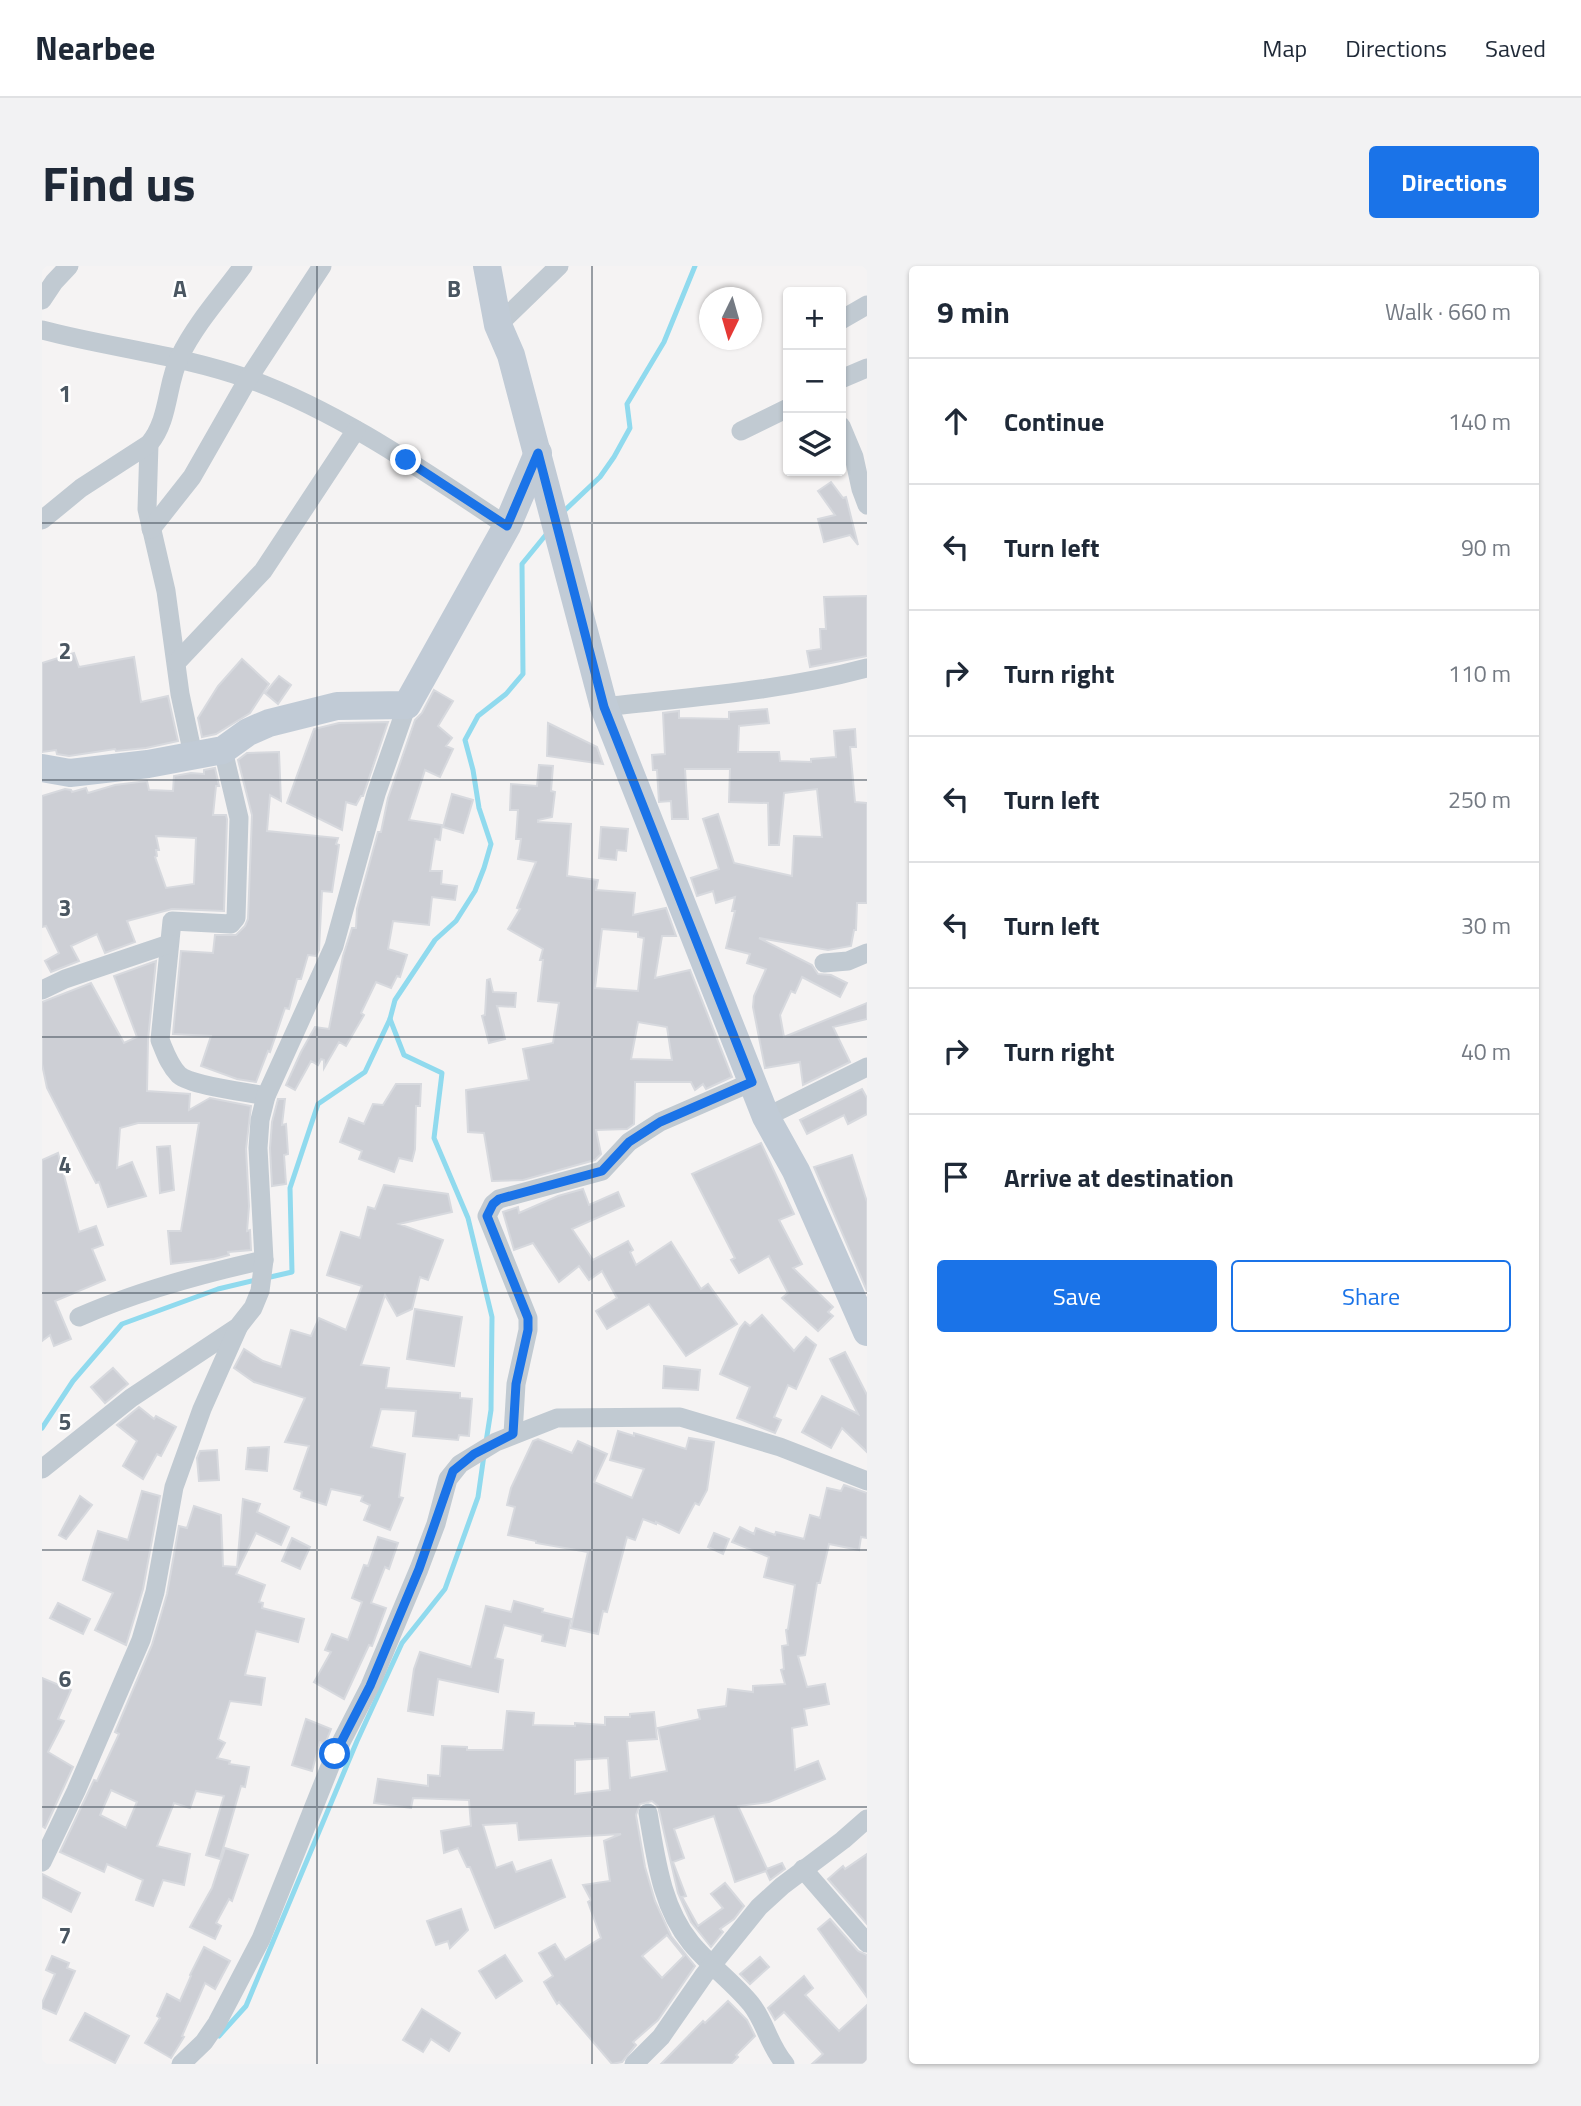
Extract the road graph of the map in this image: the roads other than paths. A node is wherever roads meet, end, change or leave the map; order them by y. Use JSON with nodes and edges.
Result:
{"nodes":[{"id":1,"x":69,"y":266,"type":"edge"},
{"id":2,"x":243,"y":266,"type":"edge"},
{"id":3,"x":322,"y":266,"type":"edge"},
{"id":4,"x":487,"y":266,"type":"edge"},
{"id":5,"x":559,"y":266,"type":"edge"},
{"id":6,"x":42,"y":300,"type":"edge"},
{"id":7,"x":867,"y":305,"type":"edge"},
{"id":8,"x":846,"y":317,"type":"edge"},
{"id":9,"x":498,"y":325,"type":"junction"},
{"id":10,"x":42,"y":330,"type":"edge"},
{"id":11,"x":178,"y":359,"type":"junction"},
{"id":12,"x":867,"y":368,"type":"edge"},
{"id":13,"x":846,"y":377,"type":"edge"},
{"id":14,"x":248,"y":379,"type":"junction"},
{"id":15,"x":783,"y":410,"type":"edge"},
{"id":16,"x":356,"y":430,"type":"junction"},
{"id":17,"x":741,"y":431,"type":"dead end"},
{"id":18,"x":846,"y":438,"type":"edge"},
{"id":19,"x":149,"y":444,"type":"junction"},
{"id":20,"x":538,"y":453,"type":"junction"},
{"id":21,"x":867,"y":505,"type":"edge"},
{"id":22,"x":42,"y":520,"type":"edge"},
{"id":23,"x":507,"y":526,"type":"junction"},
{"id":24,"x":151,"y":529,"type":"junction"},
{"id":25,"x":177,"y":663,"type":"junction"},
{"id":26,"x":867,"y":668,"type":"edge"},
{"id":27,"x":407,"y":705,"type":"junction"},
{"id":28,"x":604,"y":707,"type":"junction"},
{"id":29,"x":223,"y":750,"type":"junction"},
{"id":30,"x":193,"y":755,"type":"junction"},
{"id":31,"x":42,"y":768,"type":"edge"},
{"id":32,"x":169,"y":944,"type":"junction"},
{"id":33,"x":867,"y":954,"type":"edge"},
{"id":34,"x":824,"y":963,"type":"dead end"},
{"id":35,"x":42,"y":990,"type":"edge"},
{"id":36,"x":867,"y":1067,"type":"edge"},
{"id":37,"x":752,"y":1082,"type":"junction"},
{"id":38,"x":266,"y":1096,"type":"junction"},
{"id":39,"x":766,"y":1117,"type":"junction"},
{"id":40,"x":263,"y":1262,"type":"junction"},
{"id":41,"x":79,"y":1317,"type":"dead end"},
{"id":42,"x":238,"y":1327,"type":"junction"},
{"id":43,"x":867,"y":1332,"type":"edge"},
{"id":44,"x":513,"y":1434,"type":"junction"},
{"id":45,"x":42,"y":1469,"type":"edge"},
{"id":46,"x":867,"y":1481,"type":"edge"},
{"id":47,"x":648,"y":1813,"type":"dead end"},
{"id":48,"x":867,"y":1819,"type":"edge"},
{"id":49,"x":42,"y":1862,"type":"edge"},
{"id":50,"x":803,"y":1869,"type":"junction"},
{"id":51,"x":867,"y":1943,"type":"edge"},
{"id":52,"x":713,"y":1965,"type":"junction"},
{"id":53,"x":181,"y":2064,"type":"edge"},
{"id":54,"x":634,"y":2064,"type":"edge"},
{"id":55,"x":785,"y":2064,"type":"edge"}],
"edges":[{"from":1,"to":6,"type":"street"},
{"from":2,"to":11,"type":"street"},
{"from":3,"to":14,"type":"street"},
{"from":4,"to":9,"type":"street"},
{"from":5,"to":9,"type":"street"},
{"from":7,"to":8,"type":"street"},
{"from":9,"to":20,"type":"street"},
{"from":10,"to":11,"type":"street"},
{"from":11,"to":14,"type":"street"},
{"from":11,"to":19,"type":"street"},
{"from":12,"to":13,"type":"street"},
{"from":14,"to":16,"type":"street"},
{"from":14,"to":24,"type":"street"},
{"from":15,"to":17,"type":"street"},
{"from":16,"to":23,"type":"street"},
{"from":16,"to":25,"type":"street"},
{"from":18,"to":21,"type":"street"},
{"from":19,"to":22,"type":"street"},
{"from":19,"to":24,"type":"street"},
{"from":20,"to":23,"type":"street"},
{"from":20,"to":28,"type":"street"},
{"from":23,"to":27,"type":"street"},
{"from":24,"to":25,"type":"street"},
{"from":25,"to":30,"type":"street"},
{"from":26,"to":28,"type":"street"},
{"from":27,"to":29,"type":"street"},
{"from":27,"to":38,"type":"street"},
{"from":28,"to":37,"type":"street"},
{"from":29,"to":30,"type":"street"},
{"from":29,"to":32,"type":"street"},
{"from":30,"to":31,"type":"street"},
{"from":32,"to":35,"type":"street"},
{"from":32,"to":38,"type":"street"},
{"from":33,"to":34,"type":"street"},
{"from":36,"to":39,"type":"street"},
{"from":37,"to":39,"type":"street"},
{"from":37,"to":44,"type":"street"},
{"from":38,"to":40,"type":"street"},
{"from":39,"to":43,"type":"street"},
{"from":40,"to":41,"type":"street"},
{"from":40,"to":42,"type":"street"},
{"from":42,"to":45,"type":"street"},
{"from":42,"to":49,"type":"street"},
{"from":44,"to":46,"type":"street"},
{"from":44,"to":53,"type":"street"},
{"from":47,"to":52,"type":"street"},
{"from":48,"to":50,"type":"street"},
{"from":50,"to":51,"type":"street"},
{"from":50,"to":52,"type":"street"},
{"from":52,"to":54,"type":"street"},
{"from":52,"to":55,"type":"street"}]}
